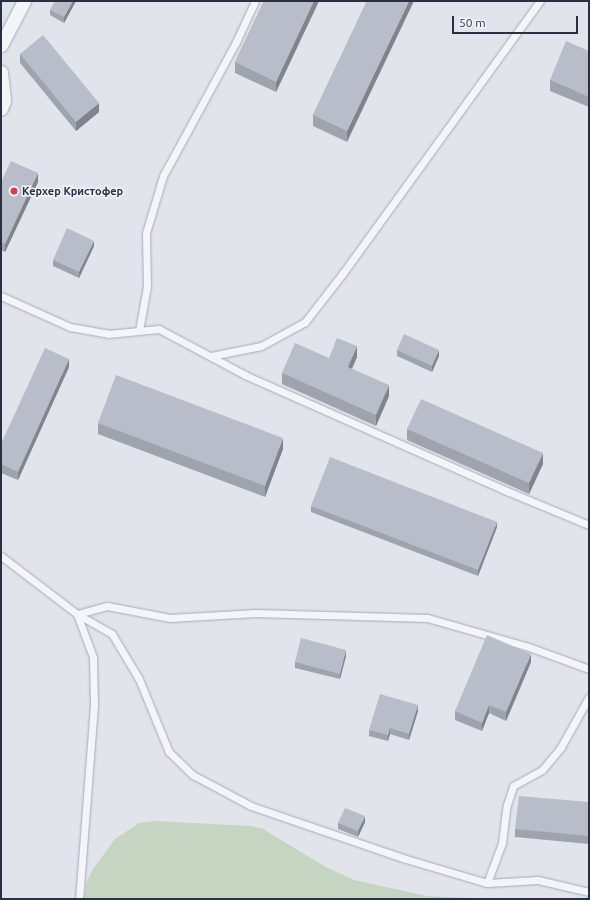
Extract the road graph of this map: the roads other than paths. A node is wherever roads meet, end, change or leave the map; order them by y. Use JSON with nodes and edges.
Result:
{"nodes":[{"id":1,"x":24,"y":1,"type":"edge"},
{"id":2,"x":255,"y":1,"type":"edge"},
{"id":3,"x":540,"y":1,"type":"edge"},
{"id":4,"x":1,"y":45,"type":"edge"},
{"id":5,"x":1,"y":72,"type":"edge"},
{"id":6,"x":1,"y":108,"type":"edge"},
{"id":7,"x":1,"y":296,"type":"edge"},
{"id":8,"x":139,"y":331,"type":"junction"},
{"id":9,"x":211,"y":356,"type":"junction"},
{"id":10,"x":589,"y":525,"type":"edge"},
{"id":11,"x":1,"y":556,"type":"edge"},
{"id":12,"x":77,"y":614,"type":"junction"},
{"id":13,"x":589,"y":669,"type":"edge"},
{"id":14,"x":589,"y":697,"type":"edge"},
{"id":15,"x":487,"y":883,"type":"junction"},
{"id":16,"x":588,"y":891,"type":"edge"},
{"id":17,"x":79,"y":899,"type":"edge"}],
"edges":[{"from":1,"to":4,"type":"street"},
{"from":2,"to":8,"type":"lane"},
{"from":3,"to":9,"type":"lane"},
{"from":5,"to":6,"type":"street"},
{"from":7,"to":8,"type":"lane"},
{"from":8,"to":9,"type":"lane"},
{"from":9,"to":10,"type":"lane"},
{"from":11,"to":12,"type":"lane"},
{"from":12,"to":13,"type":"lane"},
{"from":12,"to":15,"type":"lane"},
{"from":12,"to":17,"type":"lane"},
{"from":14,"to":15,"type":"lane"},
{"from":15,"to":16,"type":"lane"}]}
